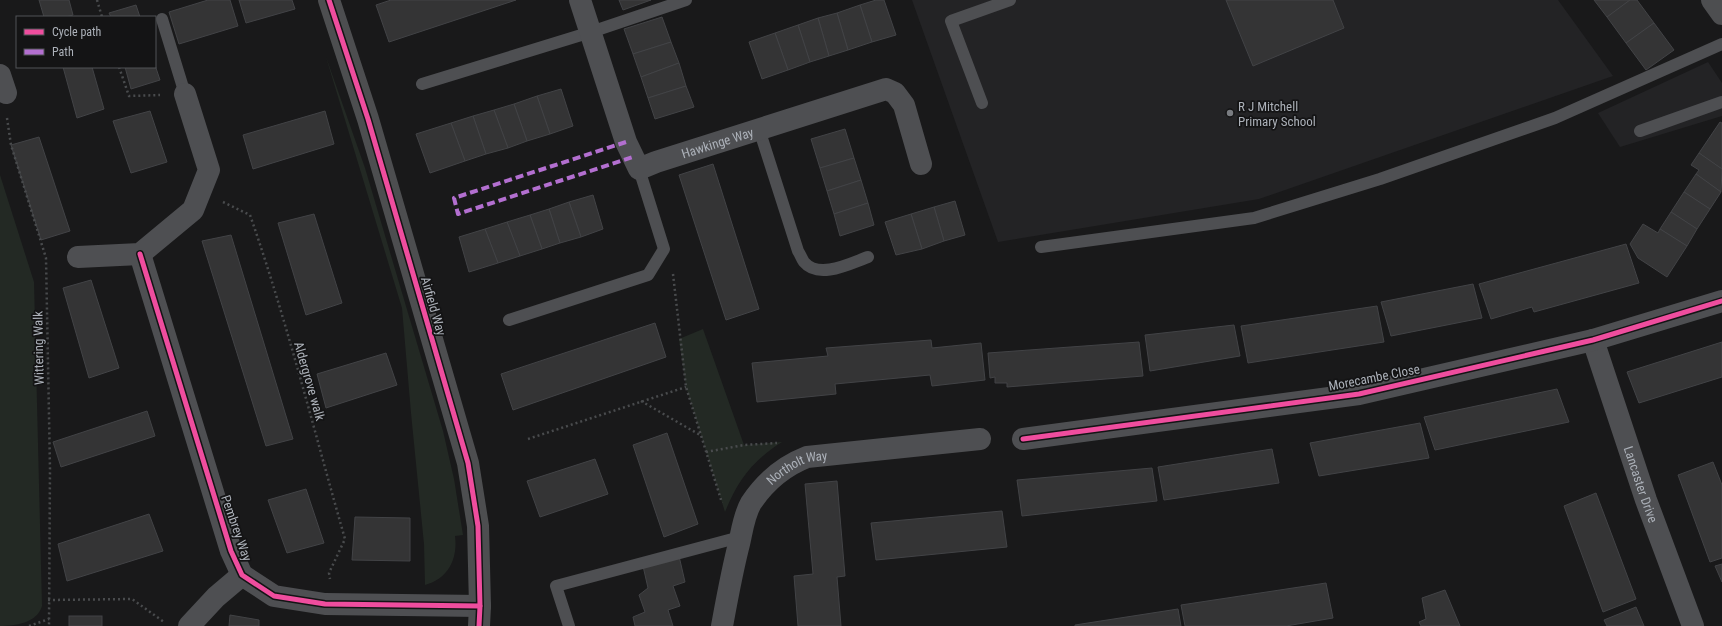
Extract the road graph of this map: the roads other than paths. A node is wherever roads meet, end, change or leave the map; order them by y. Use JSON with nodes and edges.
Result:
{"nodes":[{"id":1,"x":329,"y":0,"type":"edge"},
{"id":2,"x":580,"y":0,"type":"edge"},
{"id":3,"x":686,"y":0,"type":"edge"},
{"id":4,"x":1010,"y":0,"type":"edge"},
{"id":5,"x":1712,"y":0,"type":"edge"},
{"id":6,"x":1722,"y":14,"type":"edge"},
{"id":7,"x":162,"y":20,"type":"dead end"},
{"id":8,"x":591,"y":32,"type":"junction"},
{"id":9,"x":1722,"y":44,"type":"edge"},
{"id":10,"x":422,"y":84,"type":"dead end"},
{"id":11,"x":185,"y":94,"type":"joint"},
{"id":12,"x":1722,"y":102,"type":"edge"},
{"id":13,"x":982,"y":103,"type":"dead end"},
{"id":14,"x":759,"y":129,"type":"junction"},
{"id":15,"x":1640,"y":131,"type":"dead end"},
{"id":16,"x":921,"y":164,"type":"dead end"},
{"id":17,"x":639,"y":169,"type":"junction"},
{"id":18,"x":1041,"y":247,"type":"dead end"},
{"id":19,"x":140,"y":254,"type":"junction"},
{"id":20,"x":78,"y":257,"type":"dead end"},
{"id":21,"x":868,"y":257,"type":"dead end"},
{"id":22,"x":1722,"y":301,"type":"edge"},
{"id":23,"x":509,"y":320,"type":"dead end"},
{"id":24,"x":1592,"y":340,"type":"junction"},
{"id":25,"x":980,"y":439,"type":"dead end"},
{"id":26,"x":1023,"y":439,"type":"dead end"},
{"id":27,"x":732,"y":539,"type":"junction"},
{"id":28,"x":242,"y":575,"type":"junction"},
{"id":29,"x":479,"y":616,"type":"edge"},
{"id":30,"x":189,"y":626,"type":"edge"},
{"id":31,"x":569,"y":626,"type":"edge"},
{"id":32,"x":722,"y":626,"type":"edge"},
{"id":33,"x":1693,"y":626,"type":"edge"}],
"edges":[{"from":1,"to":29,"type":"street","name":"Airfield Way"},
{"from":2,"to":8,"type":"street"},
{"from":3,"to":8,"type":"lane"},
{"from":4,"to":13,"type":"lane"},
{"from":5,"to":6,"type":"street"},
{"from":7,"to":11,"type":"lane"},
{"from":8,"to":10,"type":"lane"},
{"from":8,"to":17,"type":"street"},
{"from":9,"to":18,"type":"lane"},
{"from":11,"to":19,"type":"street"},
{"from":12,"to":15,"type":"lane"},
{"from":14,"to":16,"type":"street","name":"Hawkinge Way"},
{"from":14,"to":17,"type":"street","name":"Hawkinge Way"},
{"from":14,"to":21,"type":"lane"},
{"from":17,"to":23,"type":"lane"},
{"from":19,"to":20,"type":"street"},
{"from":19,"to":28,"type":"street","name":"Pembrey Way"},
{"from":22,"to":24,"type":"street","name":"Morecambe Close"},
{"from":24,"to":26,"type":"street","name":"Morecambe Close"},
{"from":24,"to":33,"type":"street","name":"Lancaster Drive"},
{"from":25,"to":27,"type":"street","name":"Northolt Way"},
{"from":27,"to":31,"type":"lane"},
{"from":27,"to":32,"type":"street","name":"Northolt Way"},
{"from":28,"to":29,"type":"street","name":"Pembrey Way"},
{"from":28,"to":30,"type":"street","name":"Pembrey Way"}]}
